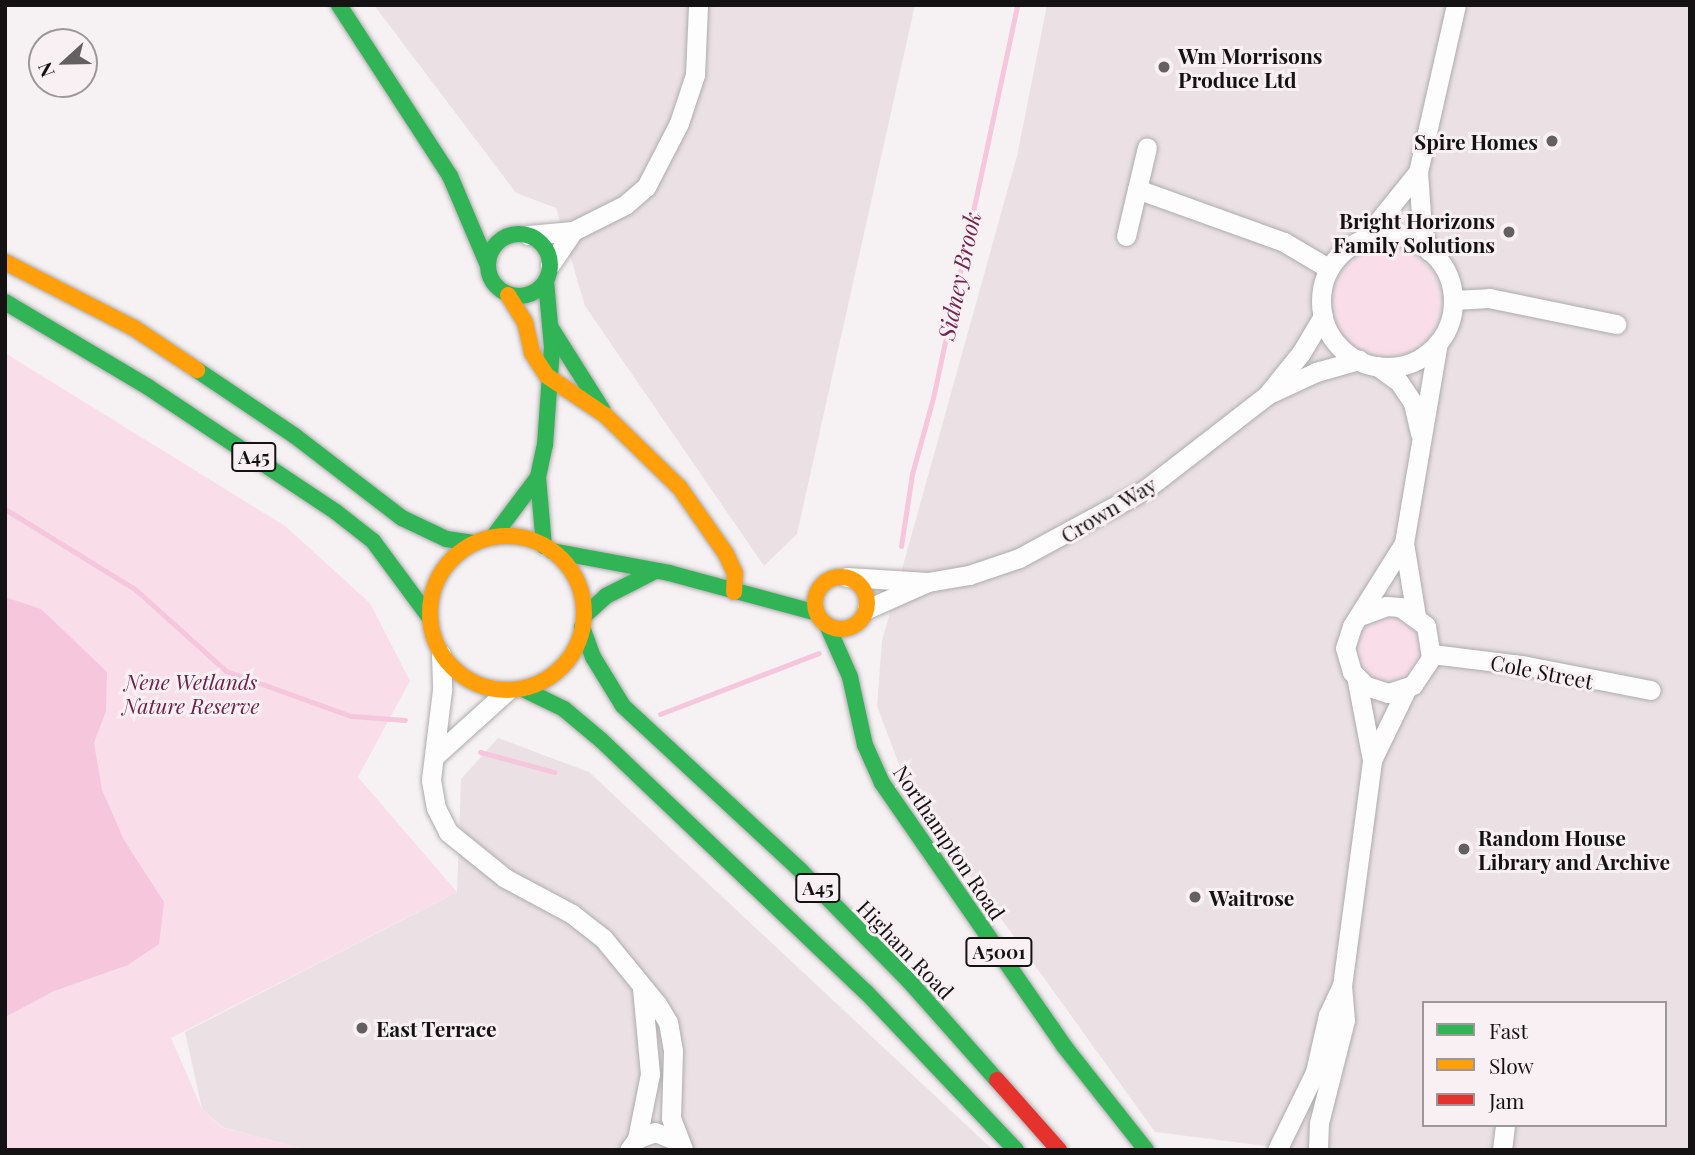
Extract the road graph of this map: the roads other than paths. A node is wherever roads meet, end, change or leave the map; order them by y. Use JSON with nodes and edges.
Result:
{"nodes":[{"id":1,"x":338,"y":5,"type":"edge"},
{"id":2,"x":698,"y":5,"type":"edge"},
{"id":3,"x":1456,"y":5,"type":"edge"},
{"id":4,"x":1147,"y":147,"type":"dead end"},
{"id":5,"x":1418,"y":172,"type":"junction"},
{"id":6,"x":1137,"y":189,"type":"junction"},
{"id":7,"x":461,"y":199,"type":"junction"},
{"id":8,"x":573,"y":231,"type":"junction"},
{"id":9,"x":518,"y":235,"type":"junction"},
{"id":10,"x":1126,"y":236,"type":"dead end"},
{"id":11,"x":1364,"y":240,"type":"junction"},
{"id":12,"x":1429,"y":251,"type":"junction"},
{"id":13,"x":5,"y":262,"type":"edge"},
{"id":14,"x":487,"y":263,"type":"junction"},
{"id":15,"x":1328,"y":268,"type":"junction"},
{"id":16,"x":548,"y":273,"type":"junction"},
{"id":17,"x":508,"y":295,"type":"junction"},
{"id":18,"x":1453,"y":300,"type":"junction"},
{"id":19,"x":5,"y":302,"type":"edge"},
{"id":20,"x":1323,"y":316,"type":"junction"},
{"id":21,"x":1616,"y":324,"type":"dead end"},
{"id":22,"x":551,"y":328,"type":"junction"},
{"id":23,"x":1438,"y":343,"type":"junction"},
{"id":24,"x":1368,"y":363,"type":"junction"},
{"id":25,"x":547,"y":376,"type":"junction"},
{"id":26,"x":1266,"y":395,"type":"junction"},
{"id":27,"x":605,"y":415,"type":"junction"},
{"id":28,"x":1420,"y":433,"type":"junction"},
{"id":29,"x":538,"y":477,"type":"junction"},
{"id":30,"x":493,"y":537,"type":"junction"},
{"id":31,"x":474,"y":543,"type":"junction"},
{"id":32,"x":1404,"y":543,"type":"junction"},
{"id":33,"x":548,"y":549,"type":"junction"},
{"id":34,"x":655,"y":571,"type":"junction"},
{"id":35,"x":847,"y":577,"type":"junction"},
{"id":36,"x":928,"y":582,"type":"junction"},
{"id":37,"x":819,"y":589,"type":"junction"},
{"id":38,"x":734,"y":592,"type":"junction"},
{"id":39,"x":763,"y":598,"type":"junction"},
{"id":40,"x":1363,"y":615,"type":"junction"},
{"id":41,"x":862,"y":616,"type":"junction"},
{"id":42,"x":1416,"y":616,"type":"junction"},
{"id":43,"x":430,"y":618,"type":"junction"},
{"id":44,"x":822,"y":619,"type":"junction"},
{"id":45,"x":583,"y":622,"type":"junction"},
{"id":46,"x":441,"y":654,"type":"junction"},
{"id":47,"x":1432,"y":654,"type":"junction"},
{"id":48,"x":850,"y":677,"type":"junction"},
{"id":49,"x":1356,"y":677,"type":"junction"},
{"id":50,"x":1407,"y":688,"type":"junction"},
{"id":51,"x":515,"y":690,"type":"junction"},
{"id":52,"x":1651,"y":690,"type":"dead end"},
{"id":53,"x":435,"y":756,"type":"junction"},
{"id":54,"x":1372,"y":760,"type":"junction"},
{"id":55,"x":1342,"y":986,"type":"junction"},
{"id":56,"x":642,"y":988,"type":"junction"},
{"id":57,"x":1505,"y":1127,"type":"edge"},
{"id":58,"x":633,"y":1144,"type":"edge"},
{"id":59,"x":680,"y":1145,"type":"edge"},
{"id":60,"x":1016,"y":1150,"type":"edge"},
{"id":61,"x":1059,"y":1150,"type":"edge"},
{"id":62,"x":1146,"y":1150,"type":"edge"},
{"id":63,"x":1277,"y":1150,"type":"edge"},
{"id":64,"x":1318,"y":1150,"type":"edge"},
{"id":65,"x":1502,"y":1150,"type":"edge"}],
"edges":[{"from":1,"to":7,"type":"main road"},
{"from":2,"to":8,"type":"street"},
{"from":3,"to":5,"type":"street"},
{"from":4,"to":6,"type":"street"},
{"from":5,"to":11,"type":"street"},
{"from":5,"to":12,"type":"street"},
{"from":6,"to":10,"type":"street"},
{"from":6,"to":15,"type":"street"},
{"from":7,"to":9,"type":"main road"},
{"from":7,"to":14,"type":"main road"},
{"from":8,"to":9,"type":"street"},
{"from":8,"to":16,"type":"street"},
{"from":9,"to":14,"type":"main road"},
{"from":9,"to":16,"type":"main road"},
{"from":11,"to":12,"type":"street"},
{"from":11,"to":15,"type":"street"},
{"from":12,"to":18,"type":"street"},
{"from":13,"to":31,"type":"main road","number":"A45"},
{"from":14,"to":17,"type":"main road"},
{"from":15,"to":20,"type":"street"},
{"from":16,"to":17,"type":"main road"},
{"from":16,"to":22,"type":"main road"},
{"from":17,"to":25,"type":"main road"},
{"from":18,"to":21,"type":"street"},
{"from":18,"to":23,"type":"street"},
{"from":19,"to":43,"type":"main road","number":"A45"},
{"from":20,"to":24,"type":"street"},
{"from":20,"to":26,"type":"street","name":"Crown Way"},
{"from":22,"to":25,"type":"main road"},
{"from":22,"to":27,"type":"main road"},
{"from":23,"to":24,"type":"street"},
{"from":23,"to":28,"type":"street"},
{"from":24,"to":26,"type":"street","name":"Crown Way"},
{"from":24,"to":28,"type":"street"},
{"from":25,"to":27,"type":"main road"},
{"from":25,"to":29,"type":"main road"},
{"from":26,"to":36,"type":"street","name":"Crown Way"},
{"from":27,"to":38,"type":"main road"},
{"from":28,"to":32,"type":"street"},
{"from":29,"to":30,"type":"main road"},
{"from":29,"to":33,"type":"main road"},
{"from":30,"to":31,"type":"main road"},
{"from":30,"to":33,"type":"main road"},
{"from":31,"to":43,"type":"main road"},
{"from":32,"to":40,"type":"street"},
{"from":32,"to":42,"type":"street"},
{"from":33,"to":34,"type":"main road"},
{"from":33,"to":45,"type":"main road"},
{"from":34,"to":38,"type":"main road"},
{"from":34,"to":45,"type":"main road"},
{"from":35,"to":36,"type":"street","name":"Crown Way"},
{"from":35,"to":37,"type":"main road"},
{"from":35,"to":41,"type":"main road"},
{"from":36,"to":41,"type":"street","name":"Crown Way"},
{"from":37,"to":39,"type":"main road"},
{"from":37,"to":44,"type":"main road","number":"A5001"},
{"from":38,"to":39,"type":"main road"},
{"from":39,"to":44,"type":"main road"},
{"from":40,"to":42,"type":"street"},
{"from":40,"to":49,"type":"street"},
{"from":41,"to":44,"type":"main road"},
{"from":41,"to":48,"type":"main road","name":"Northampton Road","number":"A5001"},
{"from":42,"to":47,"type":"street"},
{"from":43,"to":46,"type":"main road"},
{"from":44,"to":48,"type":"main road","name":"Northampton Road","number":"A5001"},
{"from":45,"to":51,"type":"main road"},
{"from":45,"to":61,"type":"main road","name":"Higham Road","number":"A45"},
{"from":46,"to":51,"type":"main road"},
{"from":46,"to":53,"type":"street"},
{"from":47,"to":50,"type":"street"},
{"from":47,"to":52,"type":"street","name":"Cole Street"},
{"from":48,"to":62,"type":"main road","name":"Northampton Road","number":"A5001"},
{"from":49,"to":50,"type":"street"},
{"from":49,"to":54,"type":"street"},
{"from":50,"to":54,"type":"street"},
{"from":51,"to":53,"type":"street"},
{"from":51,"to":60,"type":"main road","number":"A45"},
{"from":53,"to":56,"type":"street"},
{"from":54,"to":55,"type":"street"},
{"from":55,"to":63,"type":"street"},
{"from":55,"to":64,"type":"street"},
{"from":56,"to":58,"type":"street"},
{"from":56,"to":59,"type":"street"},
{"from":57,"to":65,"type":"street"},
{"from":58,"to":59,"type":"street"}]}
